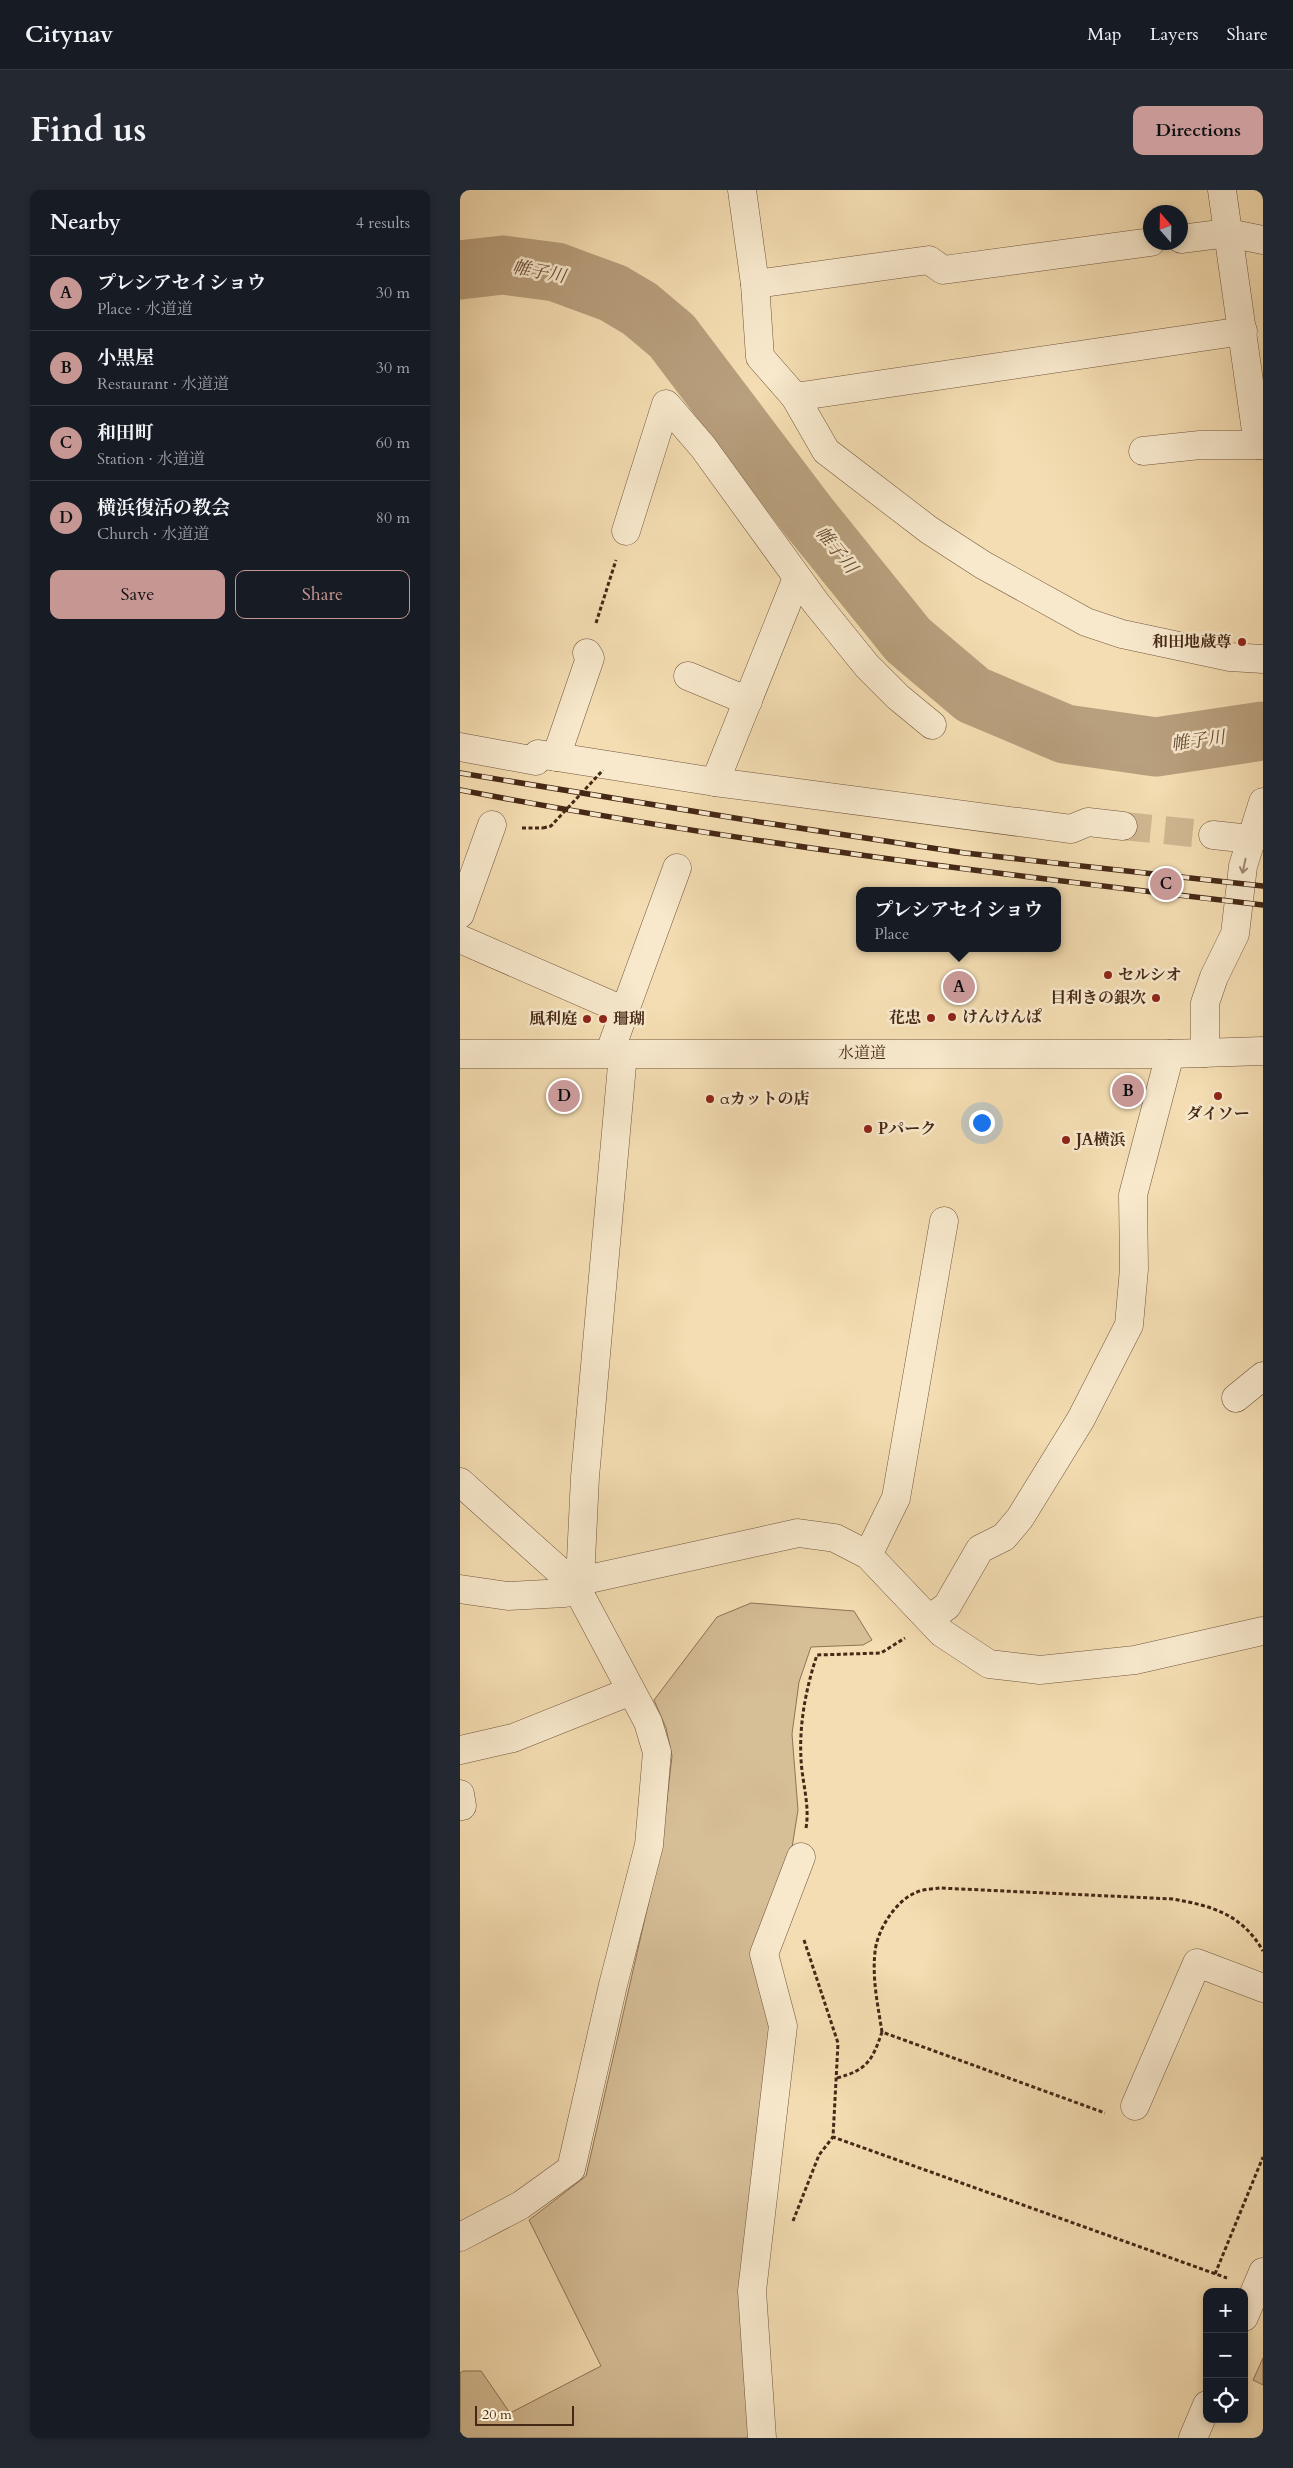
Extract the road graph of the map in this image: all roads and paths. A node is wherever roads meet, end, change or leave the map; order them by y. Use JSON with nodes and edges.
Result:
{"nodes":[{"id":1,"x":742,"y":190,"type":"edge"},
{"id":2,"x":1222,"y":190,"type":"edge"},
{"id":3,"x":1228,"y":233,"type":"junction"},
{"id":4,"x":1188,"y":238,"type":"edge"},
{"id":5,"x":1263,"y":240,"type":"edge"},
{"id":6,"x":1143,"y":243,"type":"edge"},
{"id":7,"x":755,"y":284,"type":"junction"},
{"id":8,"x":1243,"y":332,"type":"junction"},
{"id":9,"x":794,"y":397,"type":"junction"},
{"id":10,"x":1260,"y":445,"type":"edge"},
{"id":11,"x":1143,"y":451,"type":"dead end"},
{"id":12,"x":626,"y":531,"type":"joint"},
{"id":13,"x":797,"y":578,"type":"junction"},
{"id":14,"x":587,"y":653,"type":"joint"},
{"id":15,"x":1263,"y":660,"type":"edge"},
{"id":16,"x":688,"y":676,"type":"dead end"},
{"id":17,"x":748,"y":701,"type":"junction"},
{"id":18,"x":932,"y":725,"type":"dead end"},
{"id":19,"x":460,"y":747,"type":"edge"},
{"id":20,"x":547,"y":756,"type":"junction"},
{"id":21,"x":603,"y":770,"type":"dead end"},
{"id":22,"x":715,"y":782,"type":"junction"},
{"id":23,"x":1258,"y":824,"type":"edge"},
{"id":24,"x":1123,"y":826,"type":"tunnel mouth"},
{"id":25,"x":503,"y":827,"type":"joint"},
{"id":26,"x":1213,"y":835,"type":"tunnel mouth"},
{"id":27,"x":677,"y":868,"type":"dead end"},
{"id":28,"x":460,"y":914,"type":"edge"},
{"id":29,"x":460,"y":939,"type":"edge"},
{"id":30,"x":625,"y":1011,"type":"junction"},
{"id":31,"x":1263,"y":1051,"type":"edge"},
{"id":32,"x":1205,"y":1053,"type":"junction"},
{"id":33,"x":460,"y":1054,"type":"edge"},
{"id":34,"x":616,"y":1054,"type":"junction"},
{"id":35,"x":1170,"y":1054,"type":"junction"},
{"id":36,"x":944,"y":1221,"type":"dead end"},
{"id":37,"x":1263,"y":1376,"type":"edge"},
{"id":38,"x":1236,"y":1398,"type":"dead end"},
{"id":39,"x":460,"y":1482,"type":"edge"},
{"id":40,"x":868,"y":1556,"type":"junction"},
{"id":41,"x":577,"y":1583,"type":"junction"},
{"id":42,"x":460,"y":1589,"type":"edge"},
{"id":43,"x":929,"y":1619,"type":"junction"},
{"id":44,"x":1263,"y":1631,"type":"edge"},
{"id":45,"x":631,"y":1691,"type":"junction"},
{"id":46,"x":460,"y":1750,"type":"edge"},
{"id":47,"x":460,"y":1794,"type":"edge"},
{"id":48,"x":460,"y":1806,"type":"edge"},
{"id":49,"x":801,"y":1857,"type":"joint"},
{"id":50,"x":788,"y":1892,"type":"junction"},
{"id":51,"x":1263,"y":1950,"type":"edge"},
{"id":52,"x":1263,"y":1988,"type":"edge"},
{"id":53,"x":882,"y":2032,"type":"junction"},
{"id":54,"x":837,"y":2078,"type":"junction"},
{"id":55,"x":1135,"y":2106,"type":"joint"},
{"id":56,"x":833,"y":2137,"type":"junction"},
{"id":57,"x":1263,"y":2157,"type":"edge"},
{"id":58,"x":792,"y":2226,"type":"dead end"},
{"id":59,"x":460,"y":2237,"type":"edge"},
{"id":60,"x":1215,"y":2274,"type":"junction"},
{"id":61,"x":1260,"y":2280,"type":"edge"},
{"id":62,"x":1248,"y":2308,"type":"edge"},
{"id":63,"x":1203,"y":2414,"type":"edge"},
{"id":64,"x":762,"y":2438,"type":"edge"},
{"id":65,"x":1193,"y":2438,"type":"edge"}],
"edges":[{"from":1,"to":7,"type":"street"},
{"from":2,"to":3,"type":"street"},
{"from":3,"to":4,"type":"street"},
{"from":3,"to":5,"type":"street"},
{"from":3,"to":8,"type":"street"},
{"from":6,"to":7,"type":"street"},
{"from":7,"to":9,"type":"street"},
{"from":8,"to":9,"type":"street"},
{"from":8,"to":10,"type":"street"},
{"from":9,"to":15,"type":"street"},
{"from":10,"to":11,"type":"street"},
{"from":12,"to":13,"type":"street"},
{"from":12,"to":14,"type":"path"},
{"from":13,"to":17,"type":"street"},
{"from":13,"to":18,"type":"street"},
{"from":14,"to":20,"type":"street"},
{"from":16,"to":17,"type":"street"},
{"from":17,"to":22,"type":"street"},
{"from":19,"to":20,"type":"street"},
{"from":20,"to":22,"type":"street"},
{"from":21,"to":25,"type":"path","bridge":true},
{"from":22,"to":24,"type":"street"},
{"from":23,"to":26,"type":"street"},
{"from":23,"to":32,"type":"street","one_way":true},
{"from":25,"to":28,"type":"street"},
{"from":27,"to":30,"type":"street"},
{"from":29,"to":30,"type":"street"},
{"from":30,"to":34,"type":"street"},
{"from":31,"to":32,"type":"street","name":"水道道"},
{"from":32,"to":35,"type":"street","name":"水道道"},
{"from":33,"to":34,"type":"street","name":"水道道"},
{"from":34,"to":35,"type":"street","name":"水道道"},
{"from":34,"to":41,"type":"street"},
{"from":35,"to":43,"type":"street"},
{"from":36,"to":40,"type":"street"},
{"from":37,"to":38,"type":"street"},
{"from":39,"to":41,"type":"street"},
{"from":40,"to":41,"type":"street"},
{"from":40,"to":43,"type":"street"},
{"from":41,"to":42,"type":"street"},
{"from":41,"to":45,"type":"street"},
{"from":43,"to":44,"type":"street"},
{"from":43,"to":49,"type":"path"},
{"from":45,"to":46,"type":"street"},
{"from":45,"to":59,"type":"street"},
{"from":47,"to":48,"type":"street"},
{"from":49,"to":50,"type":"street"},
{"from":50,"to":54,"type":"path"},
{"from":50,"to":64,"type":"street"},
{"from":51,"to":53,"type":"path"},
{"from":52,"to":55,"type":"street"},
{"from":53,"to":54,"type":"path"},
{"from":53,"to":55,"type":"path"},
{"from":54,"to":56,"type":"path"},
{"from":56,"to":58,"type":"path"},
{"from":56,"to":60,"type":"path"},
{"from":57,"to":60,"type":"path"},
{"from":60,"to":61,"type":"path"},
{"from":61,"to":62,"type":"street"},
{"from":63,"to":65,"type":"street"}]}
